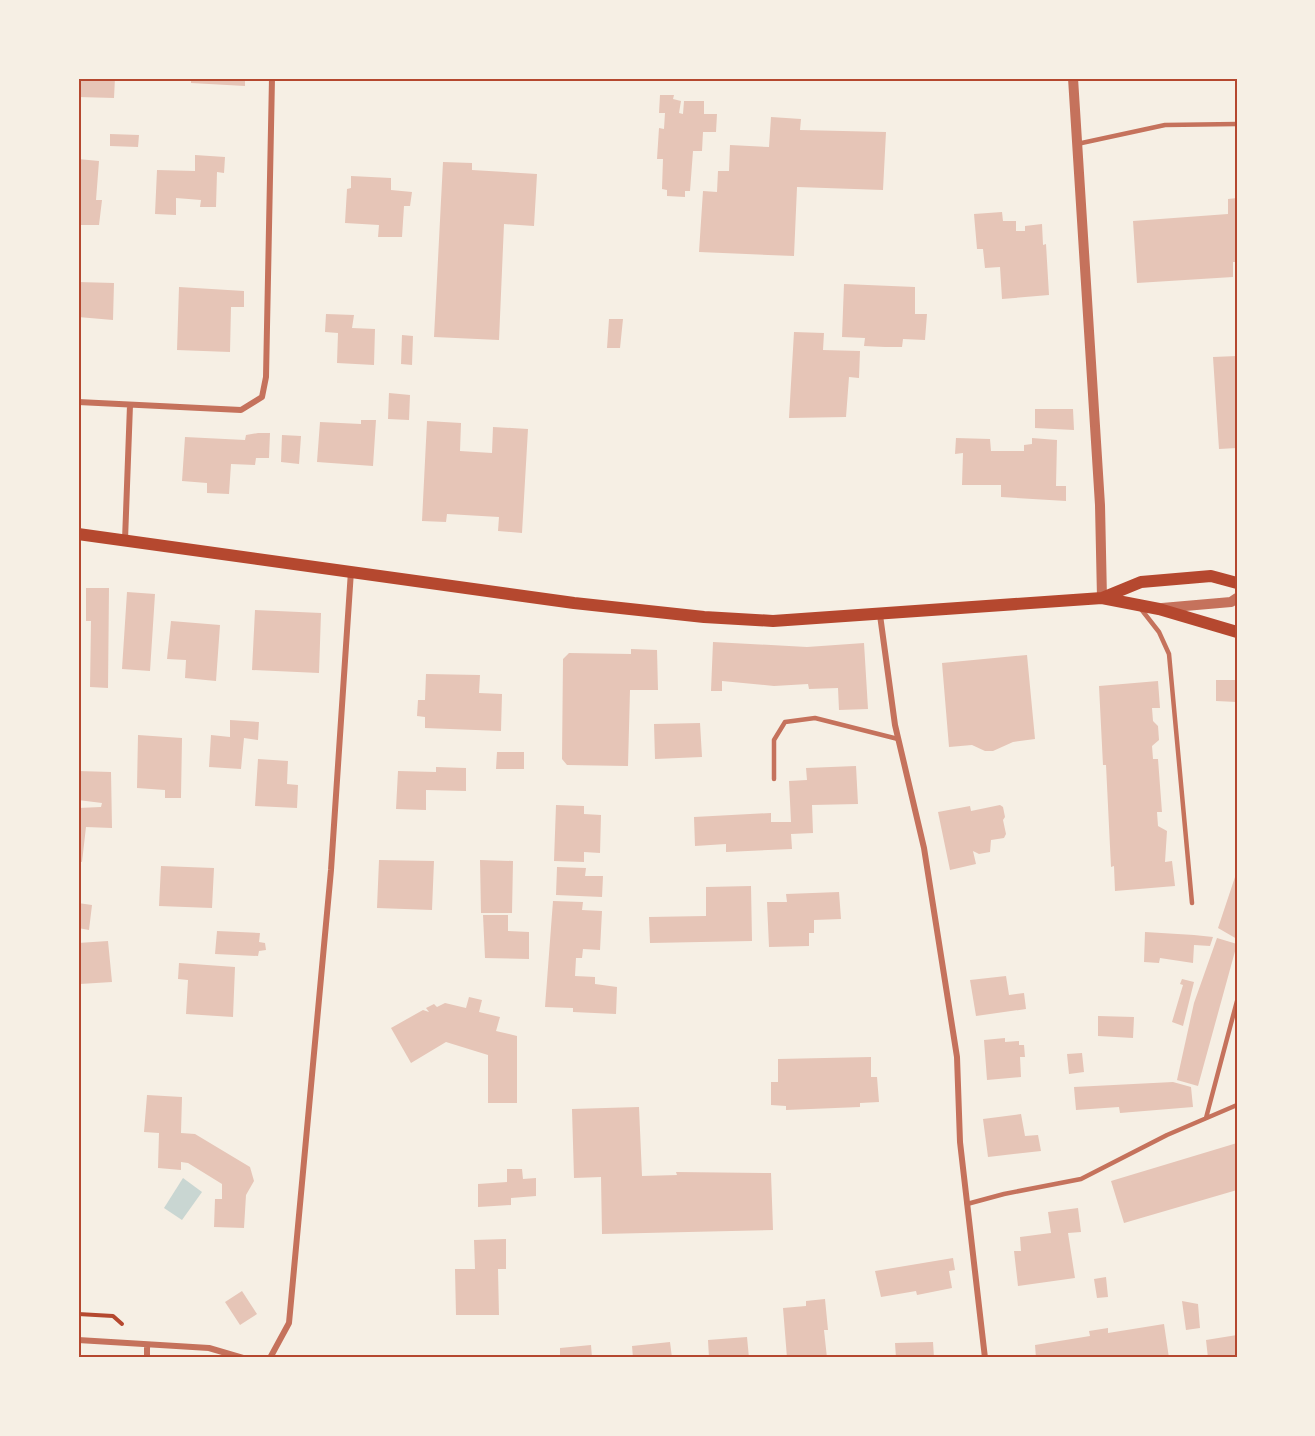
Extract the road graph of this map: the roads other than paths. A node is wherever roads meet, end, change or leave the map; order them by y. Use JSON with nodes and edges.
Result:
{"nodes":[{"id":1,"x":272,"y":78,"type":"edge"},
{"id":2,"x":1073,"y":78,"type":"edge"},
{"id":3,"x":1237,"y":124,"type":"edge"},
{"id":4,"x":1077,"y":144,"type":"junction"},
{"id":5,"x":78,"y":402,"type":"edge"},
{"id":6,"x":130,"y":405,"type":"junction"},
{"id":7,"x":78,"y":534,"type":"edge"},
{"id":8,"x":125,"y":540,"type":"junction"},
{"id":9,"x":351,"y":570,"type":"junction"},
{"id":10,"x":1237,"y":583,"type":"edge"},
{"id":11,"x":1102,"y":598,"type":"junction"},
{"id":12,"x":1237,"y":598,"type":"edge"},
{"id":13,"x":1137,"y":605,"type":"junction"},
{"id":14,"x":1159,"y":609,"type":"junction"},
{"id":15,"x":880,"y":615,"type":"junction"},
{"id":16,"x":1237,"y":632,"type":"edge"},
{"id":17,"x":898,"y":739,"type":"junction"},
{"id":18,"x":774,"y":779,"type":"dead end"},
{"id":19,"x":1192,"y":903,"type":"dead end"},
{"id":20,"x":1237,"y":1001,"type":"edge"},
{"id":21,"x":1237,"y":1105,"type":"edge"},
{"id":22,"x":1206,"y":1118,"type":"junction"},
{"id":23,"x":967,"y":1204,"type":"junction"},
{"id":24,"x":78,"y":1340,"type":"edge"},
{"id":25,"x":147,"y":1345,"type":"junction"},
{"id":26,"x":147,"y":1358,"type":"edge"},
{"id":27,"x":243,"y":1358,"type":"edge"},
{"id":28,"x":270,"y":1358,"type":"edge"},
{"id":29,"x":985,"y":1358,"type":"edge"}],
"edges":[{"from":1,"to":6,"type":"street"},
{"from":2,"to":4,"type":"street"},
{"from":3,"to":4,"type":"lane"},
{"from":4,"to":11,"type":"street"},
{"from":5,"to":6,"type":"street"},
{"from":6,"to":8,"type":"street"},
{"from":7,"to":8,"type":"main road"},
{"from":8,"to":9,"type":"main road"},
{"from":9,"to":15,"type":"main road"},
{"from":9,"to":28,"type":"street"},
{"from":10,"to":11,"type":"main road"},
{"from":11,"to":13,"type":"main road"},
{"from":11,"to":15,"type":"main road"},
{"from":12,"to":14,"type":"street"},
{"from":13,"to":14,"type":"main road"},
{"from":13,"to":19,"type":"lane"},
{"from":14,"to":16,"type":"main road"},
{"from":15,"to":17,"type":"street"},
{"from":17,"to":18,"type":"lane"},
{"from":17,"to":23,"type":"street"},
{"from":20,"to":22,"type":"lane"},
{"from":21,"to":22,"type":"lane"},
{"from":22,"to":23,"type":"lane"},
{"from":23,"to":29,"type":"street"},
{"from":24,"to":25,"type":"street"},
{"from":25,"to":26,"type":"street"},
{"from":25,"to":27,"type":"street"}]}
